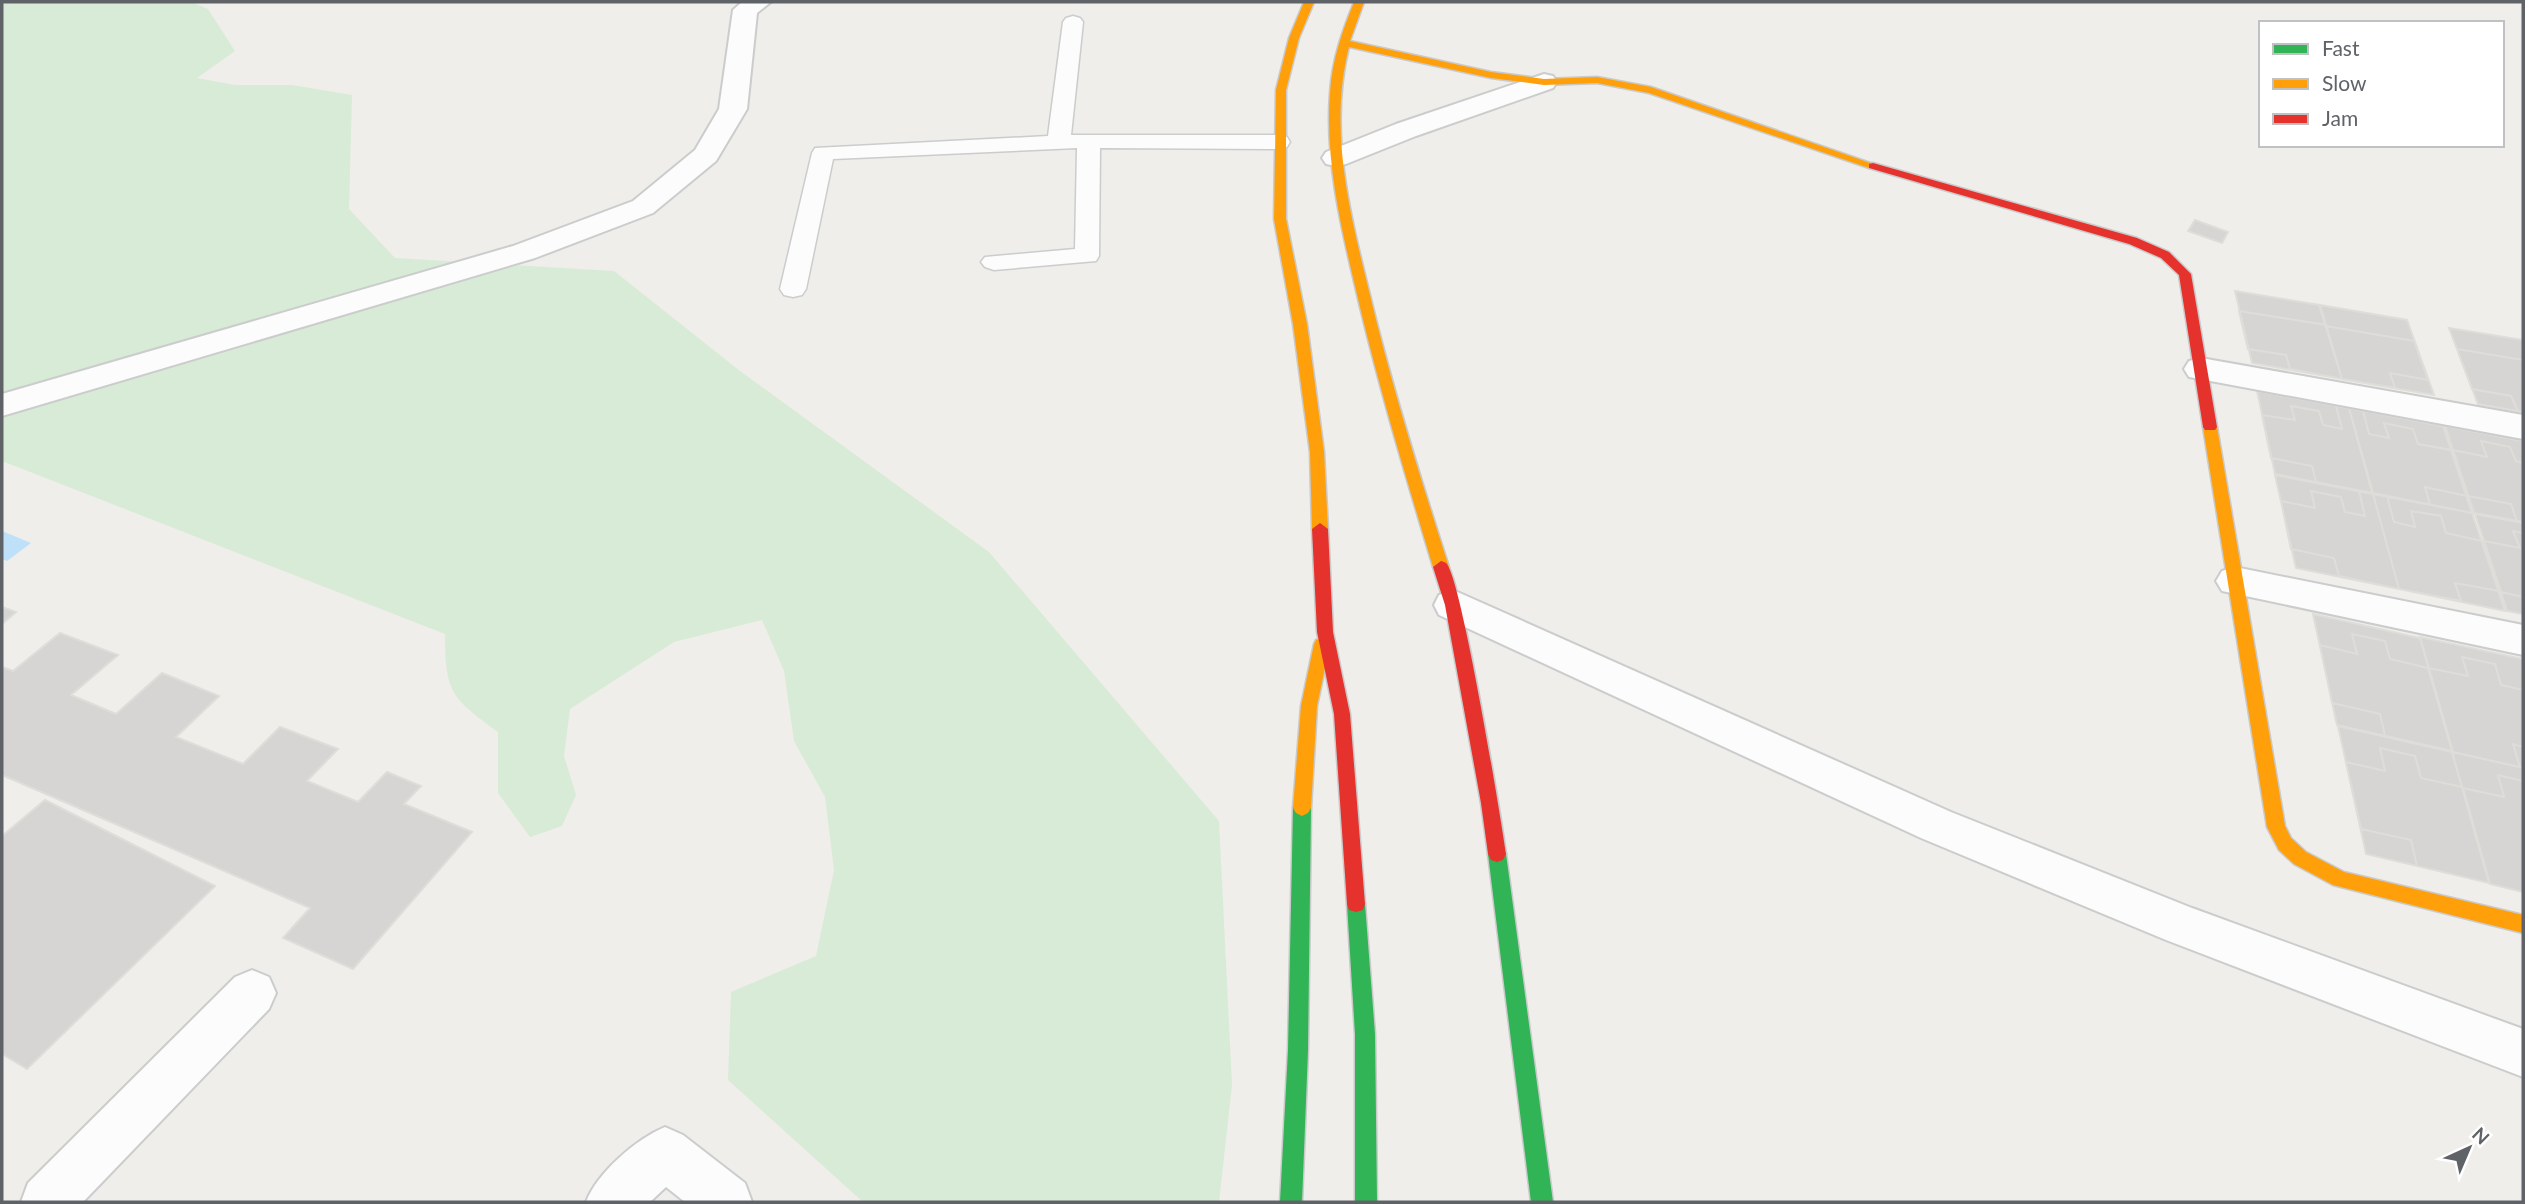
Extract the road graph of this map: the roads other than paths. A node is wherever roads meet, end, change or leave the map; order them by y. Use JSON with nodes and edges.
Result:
{"nodes":[{"id":1,"x":758,"y":2,"type":"edge"},
{"id":2,"x":1309,"y":2,"type":"edge"},
{"id":3,"x":1359,"y":2,"type":"edge"},
{"id":4,"x":1073,"y":22,"type":"dead end"},
{"id":5,"x":1343,"y":43,"type":"junction"},
{"id":6,"x":1544,"y":82,"type":"junction"},
{"id":7,"x":1089,"y":141,"type":"junction"},
{"id":8,"x":1279,"y":142,"type":"junction"},
{"id":9,"x":1059,"y":143,"type":"junction"},
{"id":10,"x":1336,"y":158,"type":"junction"},
{"id":11,"x":994,"y":262,"type":"dead end"},
{"id":12,"x":793,"y":289,"type":"dead end"},
{"id":13,"x":2201,"y":369,"type":"junction"},
{"id":14,"x":2,"y":405,"type":"edge"},
{"id":15,"x":2523,"y":427,"type":"edge"},
{"id":16,"x":2235,"y":581,"type":"junction"},
{"id":17,"x":1453,"y":605,"type":"junction"},
{"id":18,"x":1325,"y":632,"type":"junction"},
{"id":19,"x":2523,"y":640,"type":"edge"},
{"id":20,"x":2523,"y":924,"type":"edge"},
{"id":21,"x":252,"y":993,"type":"dead end"},
{"id":22,"x":2523,"y":1053,"type":"edge"},
{"id":23,"x":47,"y":1202,"type":"edge"},
{"id":24,"x":612,"y":1202,"type":"edge"},
{"id":25,"x":726,"y":1202,"type":"edge"},
{"id":26,"x":1291,"y":1202,"type":"edge"},
{"id":27,"x":1366,"y":1202,"type":"edge"},
{"id":28,"x":1542,"y":1202,"type":"edge"}],
"edges":[{"from":1,"to":14,"type":"street"},
{"from":2,"to":8,"type":"main road"},
{"from":3,"to":5,"type":"main road"},
{"from":4,"to":9,"type":"lane"},
{"from":5,"to":6,"type":"main road"},
{"from":5,"to":10,"type":"main road"},
{"from":6,"to":10,"type":"street"},
{"from":6,"to":13,"type":"main road"},
{"from":7,"to":8,"type":"lane"},
{"from":7,"to":9,"type":"lane"},
{"from":7,"to":11,"type":"lane"},
{"from":8,"to":18,"type":"main road"},
{"from":9,"to":12,"type":"lane"},
{"from":10,"to":17,"type":"main road"},
{"from":13,"to":15,"type":"street"},
{"from":13,"to":16,"type":"main road"},
{"from":16,"to":19,"type":"street"},
{"from":16,"to":20,"type":"main road"},
{"from":17,"to":22,"type":"street"},
{"from":17,"to":28,"type":"main road"},
{"from":18,"to":26,"type":"main road"},
{"from":18,"to":27,"type":"main road"},
{"from":21,"to":23,"type":"street"},
{"from":24,"to":25,"type":"street"}]}
